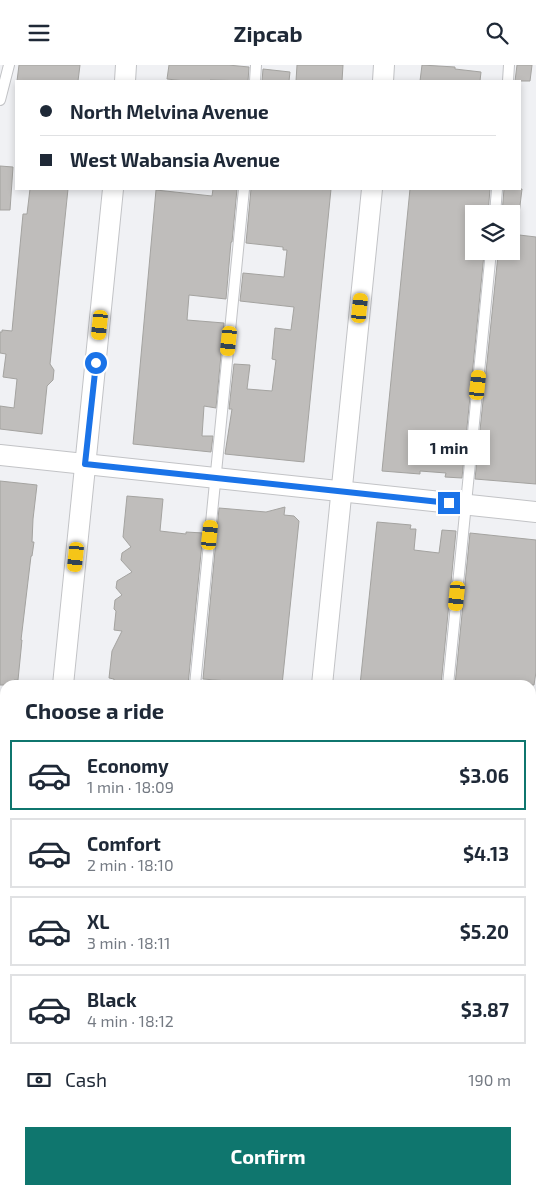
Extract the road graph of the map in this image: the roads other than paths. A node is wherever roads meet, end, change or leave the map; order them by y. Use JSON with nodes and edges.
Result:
{"nodes":[{"id":1,"x":10,"y":65,"type":"edge"},
{"id":2,"x":126,"y":65,"type":"edge"},
{"id":3,"x":256,"y":65,"type":"edge"},
{"id":4,"x":384,"y":65,"type":"edge"},
{"id":5,"x":509,"y":65,"type":"edge"},
{"id":6,"x":125,"y":80,"type":"edge"},
{"id":7,"x":255,"y":80,"type":"edge"},
{"id":8,"x":383,"y":80,"type":"edge"},
{"id":9,"x":508,"y":80,"type":"edge"},
{"id":10,"x":0,"y":100,"type":"edge"},
{"id":11,"x":114,"y":190,"type":"edge"},
{"id":12,"x":244,"y":190,"type":"edge"},
{"id":13,"x":372,"y":190,"type":"edge"},
{"id":14,"x":497,"y":190,"type":"edge"},
{"id":15,"x":496,"y":205,"type":"edge"},
{"id":16,"x":490,"y":260,"type":"edge"},
{"id":17,"x":0,"y":455,"type":"edge"},
{"id":18,"x":85,"y":464,"type":"junction"},
{"id":19,"x":216,"y":478,"type":"junction"},
{"id":20,"x":341,"y":491,"type":"junction"},
{"id":21,"x":466,"y":504,"type":"junction"},
{"id":22,"x":536,"y":512,"type":"edge"},
{"id":23,"x":63,"y":680,"type":"edge"},
{"id":24,"x":196,"y":680,"type":"edge"},
{"id":25,"x":322,"y":680,"type":"edge"},
{"id":26,"x":448,"y":680,"type":"edge"}],
"edges":[{"from":1,"to":10,"type":"lane"},
{"from":2,"to":6,"type":"street"},
{"from":3,"to":7,"type":"lane"},
{"from":4,"to":8,"type":"street"},
{"from":5,"to":9,"type":"lane"},
{"from":11,"to":18,"type":"street"},
{"from":12,"to":19,"type":"lane"},
{"from":13,"to":20,"type":"street"},
{"from":14,"to":15,"type":"lane"},
{"from":16,"to":21,"type":"lane"},
{"from":17,"to":18,"type":"street"},
{"from":18,"to":19,"type":"street"},
{"from":18,"to":23,"type":"street"},
{"from":19,"to":20,"type":"street"},
{"from":19,"to":24,"type":"lane"},
{"from":20,"to":21,"type":"street"},
{"from":20,"to":25,"type":"street"},
{"from":21,"to":22,"type":"street"},
{"from":21,"to":26,"type":"lane"}]}
